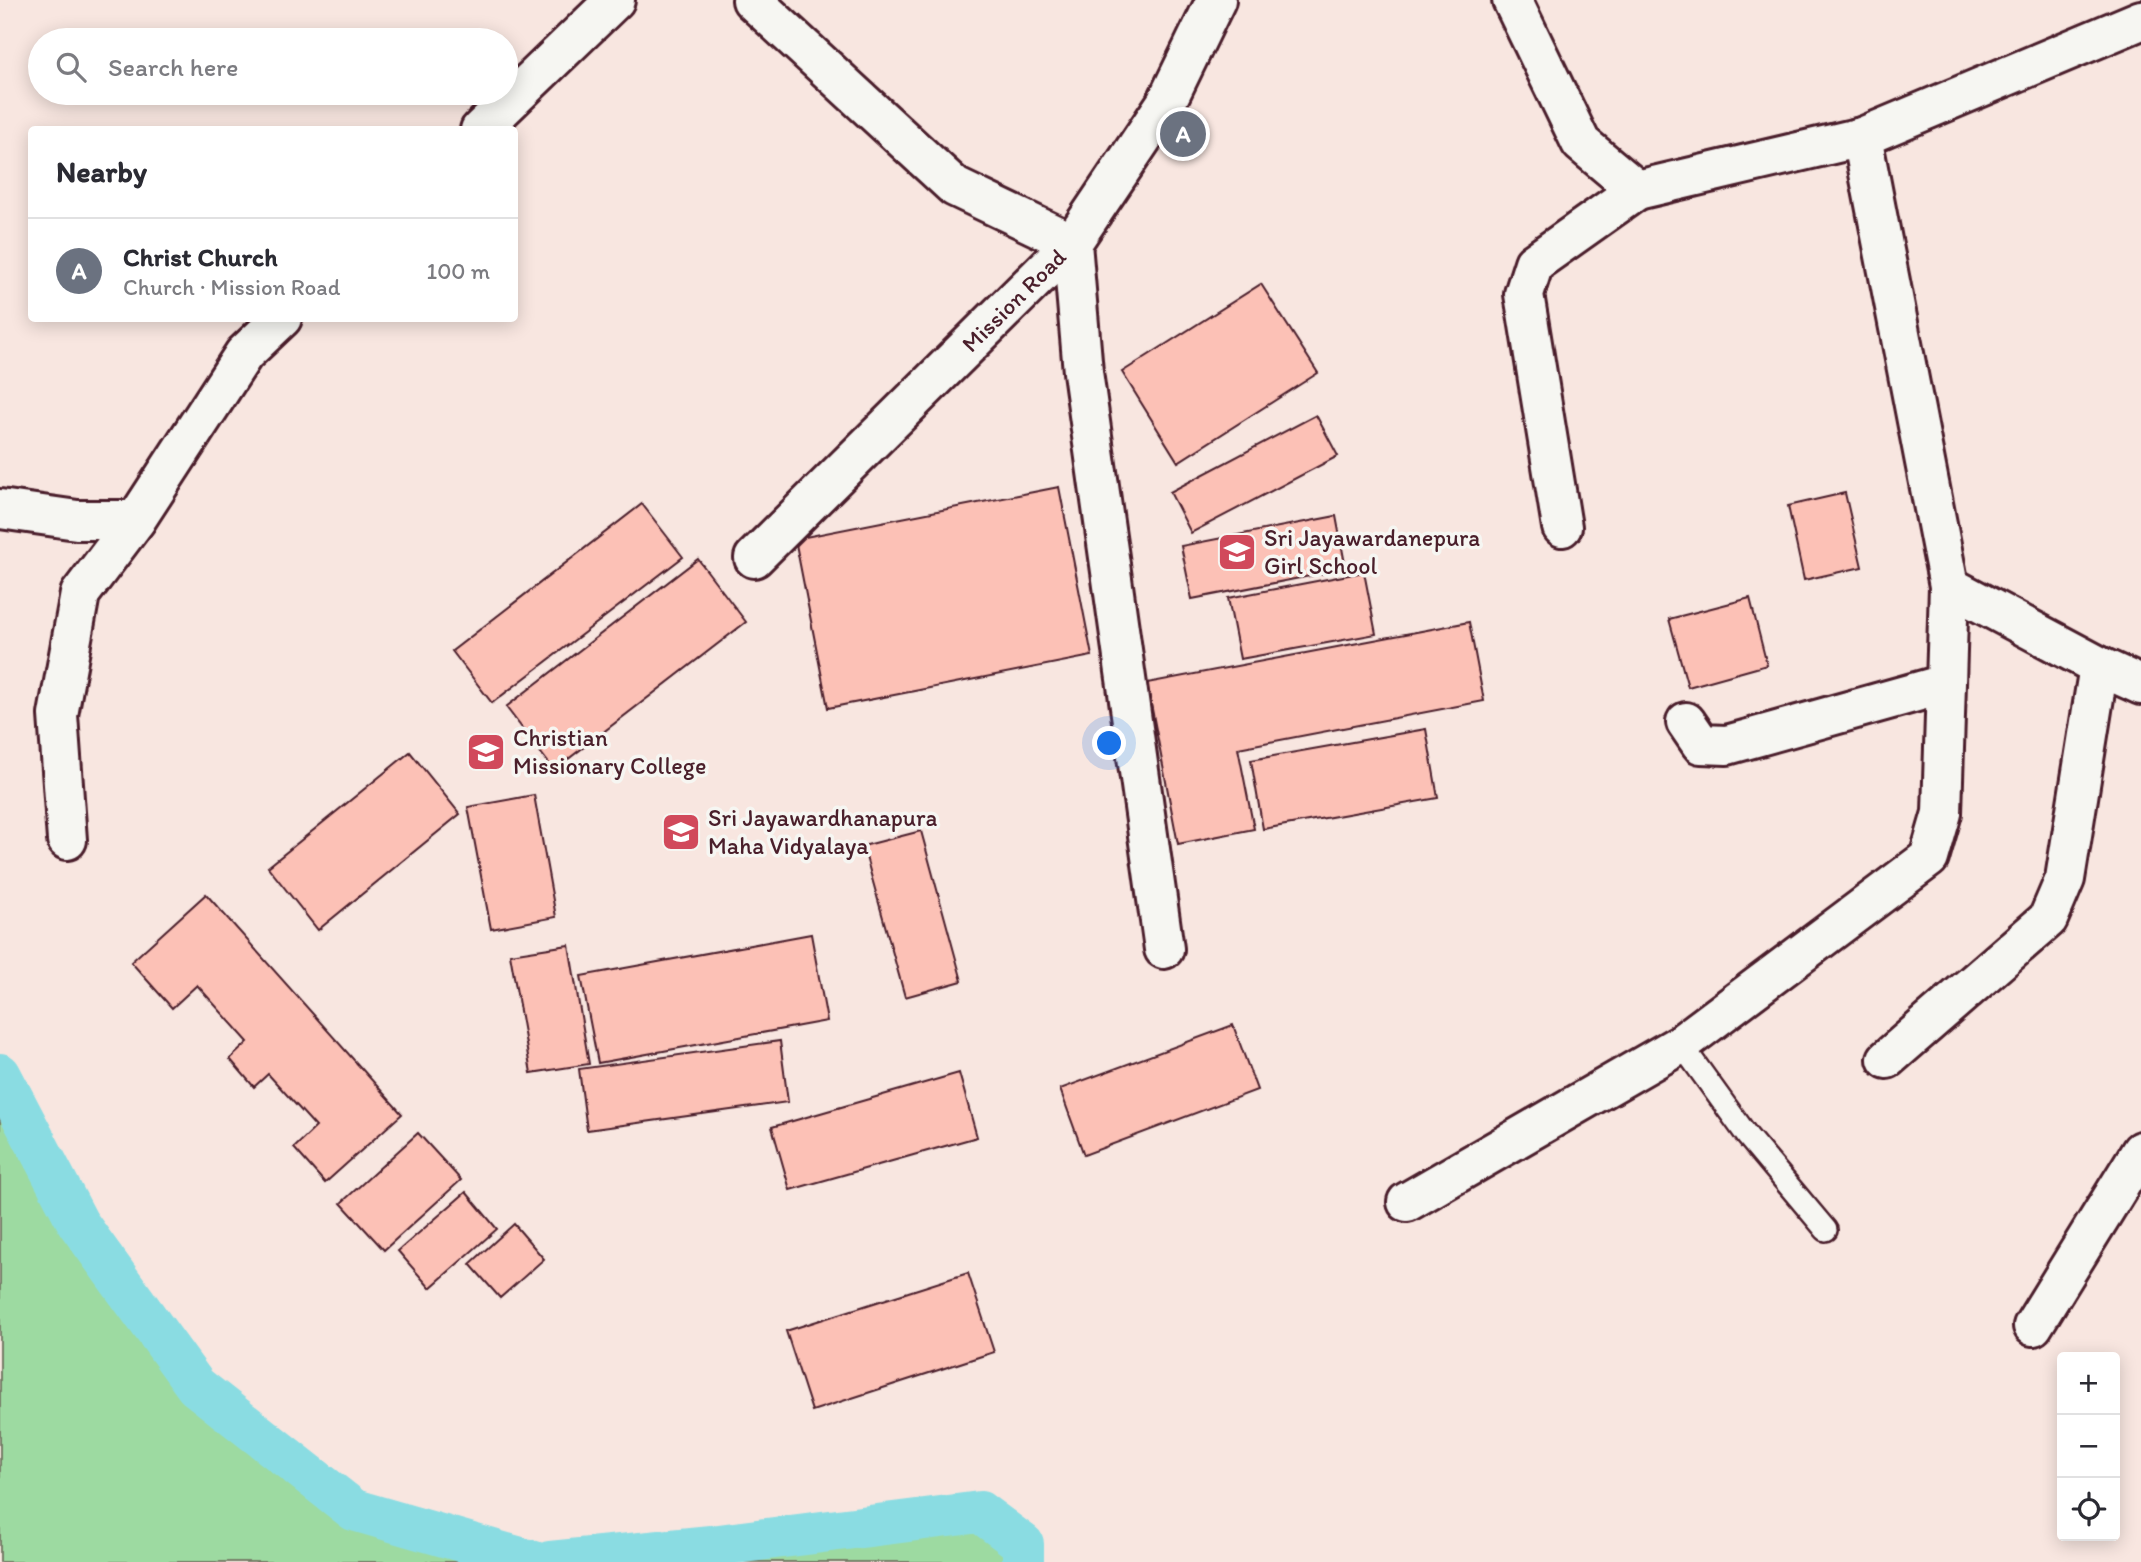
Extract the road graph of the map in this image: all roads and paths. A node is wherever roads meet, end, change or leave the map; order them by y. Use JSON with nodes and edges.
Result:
{"nodes":[{"id":1,"x":615,"y":0,"type":"edge"},
{"id":2,"x":752,"y":0,"type":"edge"},
{"id":3,"x":1216,"y":0,"type":"edge"},
{"id":4,"x":1512,"y":0,"type":"edge"},
{"id":5,"x":2141,"y":20,"type":"edge"},
{"id":6,"x":518,"y":93,"type":"edge"},
{"id":7,"x":506,"y":105,"type":"edge"},
{"id":8,"x":484,"y":126,"type":"edge"},
{"id":9,"x":1862,"y":137,"type":"junction"},
{"id":10,"x":1637,"y":190,"type":"junction"},
{"id":11,"x":1072,"y":243,"type":"junction"},
{"id":12,"x":278,"y":322,"type":"edge"},
{"id":13,"x":0,"y":509,"type":"edge"},
{"id":14,"x":136,"y":520,"type":"junction"},
{"id":15,"x":1562,"y":527,"type":"dead end"},
{"id":16,"x":754,"y":558,"type":"dead end"},
{"id":17,"x":1949,"y":586,"type":"junction"},
{"id":18,"x":2099,"y":666,"type":"junction"},
{"id":19,"x":1945,"y":684,"type":"junction"},
{"id":20,"x":2141,"y":685,"type":"edge"},
{"id":21,"x":1686,"y":722,"type":"dead end"},
{"id":22,"x":68,"y":840,"type":"dead end"},
{"id":23,"x":1164,"y":950,"type":"dead end"},
{"id":24,"x":1681,"y":1044,"type":"junction"},
{"id":25,"x":1887,"y":1059,"type":"dead end"},
{"id":26,"x":2141,"y":1151,"type":"edge"},
{"id":27,"x":1407,"y":1202,"type":"dead end"},
{"id":28,"x":1826,"y":1230,"type":"dead end"},
{"id":29,"x":2033,"y":1326,"type":"dead end"}],
"edges":[{"from":1,"to":6,"type":"street"},
{"from":2,"to":11,"type":"street"},
{"from":3,"to":11,"type":"street","name":"Mission Road"},
{"from":4,"to":10,"type":"street"},
{"from":5,"to":9,"type":"street"},
{"from":7,"to":8,"type":"street"},
{"from":9,"to":10,"type":"street"},
{"from":9,"to":17,"type":"street"},
{"from":10,"to":15,"type":"street"},
{"from":11,"to":16,"type":"street","name":"Mission Road"},
{"from":11,"to":23,"type":"street"},
{"from":12,"to":14,"type":"street"},
{"from":13,"to":14,"type":"street"},
{"from":14,"to":22,"type":"street"},
{"from":17,"to":18,"type":"street"},
{"from":17,"to":19,"type":"street"},
{"from":18,"to":20,"type":"street"},
{"from":18,"to":25,"type":"street"},
{"from":19,"to":21,"type":"street"},
{"from":19,"to":24,"type":"street"},
{"from":24,"to":27,"type":"street"},
{"from":24,"to":28,"type":"lane"},
{"from":26,"to":29,"type":"street"}]}
